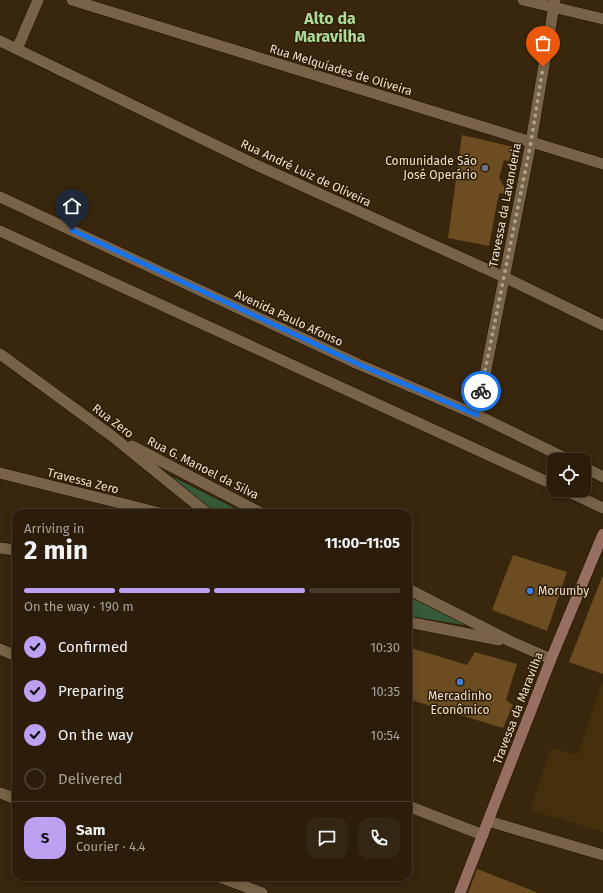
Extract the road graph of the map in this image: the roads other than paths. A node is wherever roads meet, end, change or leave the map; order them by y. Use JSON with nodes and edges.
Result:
{"nodes":[{"id":1,"x":38,"y":0,"type":"edge"},
{"id":2,"x":72,"y":0,"type":"edge"},
{"id":3,"x":523,"y":0,"type":"edge"},
{"id":4,"x":554,"y":4,"type":"edge"},
{"id":5,"x":603,"y":20,"type":"edge"},
{"id":6,"x":0,"y":41,"type":"edge"},
{"id":7,"x":17,"y":49,"type":"junction"},
{"id":8,"x":531,"y":142,"type":"junction"},
{"id":9,"x":603,"y":164,"type":"edge"},
{"id":10,"x":0,"y":196,"type":"edge"},
{"id":11,"x":0,"y":232,"type":"edge"},
{"id":12,"x":504,"y":277,"type":"junction"},
{"id":13,"x":603,"y":325,"type":"edge"},
{"id":14,"x":0,"y":354,"type":"edge"},
{"id":15,"x":477,"y":415,"type":"junction"},
{"id":16,"x":112,"y":436,"type":"junction"},
{"id":17,"x":555,"y":453,"type":"edge"},
{"id":18,"x":591,"y":471,"type":"edge"},
{"id":19,"x":0,"y":473,"type":"edge"},
{"id":20,"x":603,"y":477,"type":"edge"},
{"id":21,"x":547,"y":482,"type":"edge"},
{"id":22,"x":580,"y":497,"type":"edge"},
{"id":23,"x":603,"y":508,"type":"edge"},
{"id":24,"x":144,"y":509,"type":"edge"},
{"id":25,"x":202,"y":509,"type":"edge"},
{"id":26,"x":253,"y":509,"type":"edge"},
{"id":27,"x":603,"y":536,"type":"edge"},
{"id":28,"x":0,"y":548,"type":"edge"},
{"id":29,"x":12,"y":550,"type":"edge"},
{"id":30,"x":412,"y":591,"type":"edge"},
{"id":31,"x":412,"y":623,"type":"edge"},
{"id":32,"x":512,"y":642,"type":"junction"},
{"id":33,"x":0,"y":650,"type":"edge"},
{"id":34,"x":12,"y":654,"type":"edge"},
{"id":35,"x":551,"y":659,"type":"junction"},
{"id":36,"x":0,"y":793,"type":"edge"},
{"id":37,"x":12,"y":798,"type":"edge"},
{"id":38,"x":412,"y":808,"type":"edge"},
{"id":39,"x":488,"y":821,"type":"junction"},
{"id":40,"x":483,"y":835,"type":"junction"},
{"id":41,"x":603,"y":855,"type":"edge"},
{"id":42,"x":230,"y":881,"type":"edge"},
{"id":43,"x":262,"y":893,"type":"edge"},
{"id":44,"x":460,"y":893,"type":"edge"}],
"edges":[{"from":1,"to":7,"type":"street"},
{"from":2,"to":8,"type":"street","name":"Rua Melquíades de Oliveira"},
{"from":3,"to":4,"type":"street"},
{"from":4,"to":5,"type":"street"},
{"from":4,"to":8,"type":"street","name":"Travessa da Lavanderia"},
{"from":6,"to":7,"type":"street","name":"Rua André Luiz de Oliveira"},
{"from":7,"to":12,"type":"street","name":"Rua André Luiz de Oliveira"},
{"from":8,"to":9,"type":"street","name":"Rua Melquíades de Oliveira"},
{"from":8,"to":12,"type":"street","name":"Travessa da Lavanderia"},
{"from":10,"to":15,"type":"street","name":"Avenida Paulo Afonso"},
{"from":11,"to":21,"type":"street"},
{"from":12,"to":13,"type":"street","name":"Rua André Luiz de Oliveira"},
{"from":12,"to":15,"type":"street","name":"Travessa da Lavanderia"},
{"from":14,"to":16,"type":"street","name":"Rua Zero"},
{"from":15,"to":17,"type":"street","name":"Avenida Paulo Afonso"},
{"from":16,"to":25,"type":"street","name":"Rua Zero"},
{"from":16,"to":26,"type":"street","name":"Rua G. Manoel da Silva"},
{"from":18,"to":20,"type":"street"},
{"from":19,"to":24,"type":"street","name":"Travessa Zero"},
{"from":22,"to":23,"type":"street"},
{"from":27,"to":35,"type":"main road","name":"Travessa da Maravilha"},
{"from":28,"to":29,"type":"street"},
{"from":30,"to":32,"type":"street"},
{"from":31,"to":32,"type":"street"},
{"from":32,"to":35,"type":"street"},
{"from":33,"to":34,"type":"street"},
{"from":35,"to":39,"type":"main road","name":"Travessa da Maravilha"},
{"from":36,"to":37,"type":"street"},
{"from":38,"to":40,"type":"street"},
{"from":39,"to":40,"type":"main road","name":"Travessa da Maravilha"},
{"from":39,"to":41,"type":"street"},
{"from":40,"to":44,"type":"main road","name":"Travessa da Maravilha"},
{"from":42,"to":43,"type":"street"}]}
